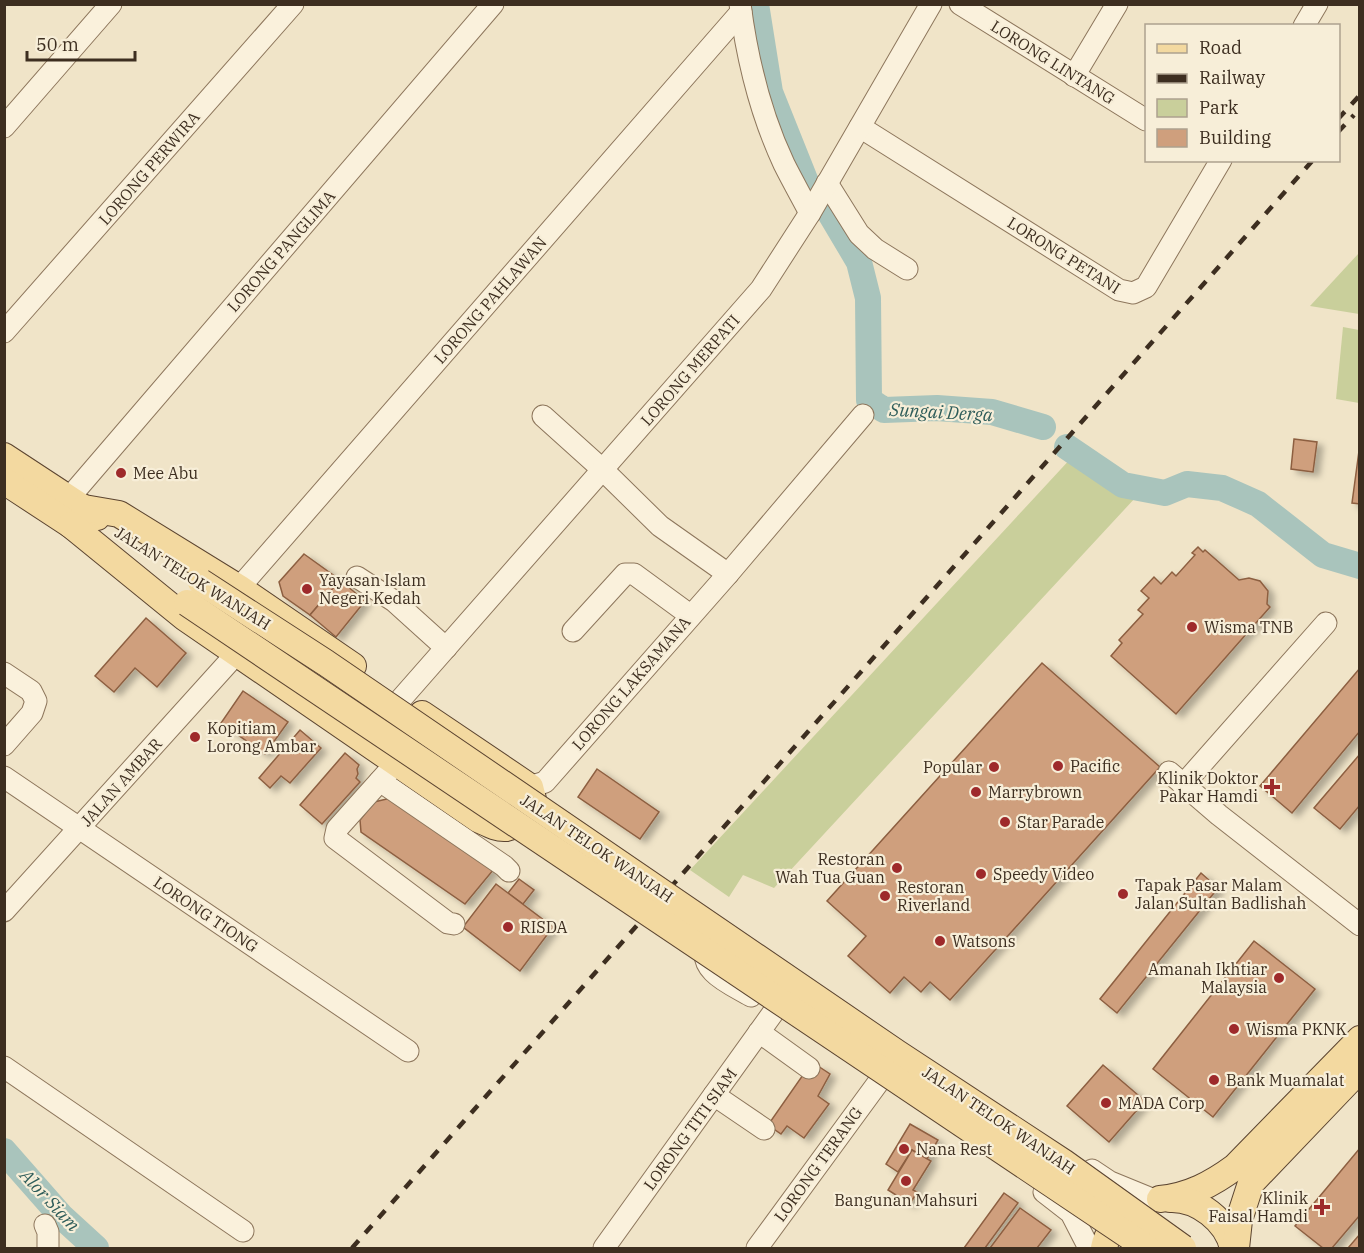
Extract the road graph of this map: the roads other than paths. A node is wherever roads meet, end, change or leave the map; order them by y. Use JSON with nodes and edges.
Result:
{"nodes":[{"id":1,"x":111,"y":4,"type":"edge"},
{"id":2,"x":293,"y":4,"type":"edge"},
{"id":3,"x":493,"y":4,"type":"edge"},
{"id":4,"x":960,"y":4,"type":"edge"},
{"id":5,"x":1117,"y":4,"type":"edge"},
{"id":6,"x":1317,"y":4,"type":"edge"},
{"id":7,"x":925,"y":7,"type":"edge"},
{"id":8,"x":741,"y":8,"type":"edge"},
{"id":9,"x":1305,"y":24,"type":"edge"},
{"id":10,"x":1074,"y":76,"type":"junction"},
{"id":11,"x":1145,"y":119,"type":"edge"},
{"id":12,"x":4,"y":127,"type":"edge"},
{"id":13,"x":860,"y":127,"type":"junction"},
{"id":14,"x":1218,"y":162,"type":"edge"},
{"id":15,"x":827,"y":183,"type":"junction"},
{"id":16,"x":810,"y":213,"type":"junction"},
{"id":17,"x":907,"y":268,"type":"dead end"},
{"id":18,"x":4,"y":332,"type":"edge"},
{"id":19,"x":863,"y":415,"type":"dead end"},
{"id":20,"x":543,"y":416,"type":"dead end"},
{"id":21,"x":4,"y":456,"type":"edge"},
{"id":22,"x":603,"y":470,"type":"junction"},
{"id":23,"x":4,"y":481,"type":"edge"},
{"id":24,"x":75,"y":510,"type":"junction"},
{"id":25,"x":728,"y":574,"type":"junction"},
{"id":26,"x":357,"y":577,"type":"dead end"},
{"id":27,"x":239,"y":588,"type":"junction"},
{"id":28,"x":690,"y":615,"type":"junction"},
{"id":29,"x":1326,"y":623,"type":"dead end"},
{"id":30,"x":573,"y":631,"type":"dead end"},
{"id":31,"x":446,"y":648,"type":"junction"},
{"id":32,"x":237,"y":653,"type":"junction"},
{"id":33,"x":4,"y":673,"type":"edge"},
{"id":34,"x":401,"y":699,"type":"junction"},
{"id":35,"x":4,"y":745,"type":"edge"},
{"id":36,"x":388,"y":772,"type":"junction"},
{"id":37,"x":4,"y":777,"type":"edge"},
{"id":38,"x":530,"y":787,"type":"junction"},
{"id":39,"x":79,"y":828,"type":"junction"},
{"id":40,"x":509,"y":871,"type":"dead end"},
{"id":41,"x":4,"y":911,"type":"edge"},
{"id":42,"x":454,"y":924,"type":"dead end"},
{"id":43,"x":1359,"y":925,"type":"edge"},
{"id":44,"x":775,"y":1010,"type":"junction"},
{"id":45,"x":1359,"y":1028,"type":"edge"},
{"id":46,"x":759,"y":1032,"type":"junction"},
{"id":47,"x":1359,"y":1039,"type":"edge"},
{"id":48,"x":408,"y":1051,"type":"dead end"},
{"id":49,"x":1334,"y":1065,"type":"junction"},
{"id":50,"x":4,"y":1067,"type":"edge"},
{"id":51,"x":808,"y":1068,"type":"dead end"},
{"id":52,"x":1359,"y":1069,"type":"edge"},
{"id":53,"x":880,"y":1080,"type":"junction"},
{"id":54,"x":714,"y":1095,"type":"junction"},
{"id":55,"x":764,"y":1129,"type":"dead end"},
{"id":56,"x":1157,"y":1199,"type":"junction"},
{"id":57,"x":45,"y":1225,"type":"dead end"},
{"id":58,"x":243,"y":1231,"type":"dead end"},
{"id":59,"x":48,"y":1248,"type":"edge"},
{"id":60,"x":604,"y":1248,"type":"edge"},
{"id":61,"x":757,"y":1248,"type":"edge"},
{"id":62,"x":1089,"y":1248,"type":"edge"},
{"id":63,"x":1104,"y":1248,"type":"edge"},
{"id":64,"x":1147,"y":1248,"type":"edge"},
{"id":65,"x":1183,"y":1248,"type":"edge"},
{"id":66,"x":1235,"y":1248,"type":"edge"}],
"edges":[{"from":1,"to":12,"type":"street"},
{"from":2,"to":18,"type":"street","name":"LORONG PERWIRA"},
{"from":3,"to":24,"type":"street","name":"LORONG PANGLIMA"},
{"from":4,"to":10,"type":"street","name":"LORONG LINTANG"},
{"from":5,"to":10,"type":"street"},
{"from":6,"to":9,"type":"street"},
{"from":7,"to":13,"type":"street","name":"LORONG MERPATI"},
{"from":8,"to":16,"type":"street"},
{"from":8,"to":27,"type":"street","name":"LORONG PAHLAWAN"},
{"from":10,"to":11,"type":"street","name":"LORONG LINTANG"},
{"from":13,"to":14,"type":"street","name":"LORONG PETANI"},
{"from":13,"to":15,"type":"street","name":"LORONG MERPATI"},
{"from":15,"to":16,"type":"street","name":"LORONG MERPATI"},
{"from":15,"to":17,"type":"street"},
{"from":16,"to":22,"type":"street","name":"LORONG MERPATI"},
{"from":19,"to":25,"type":"street","name":"LORONG LAKSAMANA"},
{"from":20,"to":22,"type":"street"},
{"from":21,"to":24,"type":"main road","name":"JALAN TELOK WANJAH"},
{"from":22,"to":25,"type":"street"},
{"from":22,"to":31,"type":"street","name":"LORONG MERPATI"},
{"from":23,"to":24,"type":"main road","name":"JALAN TELOK WANJAH"},
{"from":24,"to":27,"type":"main road"},
{"from":24,"to":32,"type":"main road"},
{"from":24,"to":64,"type":"main road","name":"JALAN TELOK WANJAH","bridge":true},
{"from":24,"to":65,"type":"main road","name":"JALAN TELOK WANJAH","bridge":true},
{"from":25,"to":28,"type":"street","name":"LORONG LAKSAMANA"},
{"from":26,"to":31,"type":"street"},
{"from":27,"to":34,"type":"main road"},
{"from":28,"to":30,"type":"street"},
{"from":28,"to":38,"type":"street","name":"LORONG LAKSAMANA"},
{"from":29,"to":43,"type":"street"},
{"from":31,"to":34,"type":"street","name":"LORONG MERPATI"},
{"from":32,"to":36,"type":"main road"},
{"from":32,"to":39,"type":"street","name":"JALAN AMBAR"},
{"from":33,"to":35,"type":"street"},
{"from":34,"to":38,"type":"main road"},
{"from":36,"to":38,"type":"main road"},
{"from":36,"to":40,"type":"street"},
{"from":36,"to":42,"type":"street"},
{"from":37,"to":39,"type":"street","name":"LORONG TIONG"},
{"from":39,"to":41,"type":"street","name":"JALAN AMBAR"},
{"from":39,"to":48,"type":"street","name":"LORONG TIONG"},
{"from":44,"to":46,"type":"street","name":"LORONG TITI SIAM"},
{"from":44,"to":53,"type":"street"},
{"from":44,"to":56,"type":"street"},
{"from":45,"to":49,"type":"main road"},
{"from":46,"to":51,"type":"street"},
{"from":46,"to":54,"type":"street","name":"LORONG TITI SIAM"},
{"from":47,"to":49,"type":"main road"},
{"from":49,"to":56,"type":"main road"},
{"from":50,"to":58,"type":"street"},
{"from":52,"to":66,"type":"main road"},
{"from":53,"to":61,"type":"street","name":"LORONG TERANG"},
{"from":53,"to":62,"type":"street"},
{"from":54,"to":55,"type":"street"},
{"from":54,"to":60,"type":"street","name":"LORONG TITI SIAM"},
{"from":56,"to":63,"type":"main road"},
{"from":56,"to":66,"type":"main road"},
{"from":57,"to":59,"type":"street"}]}
